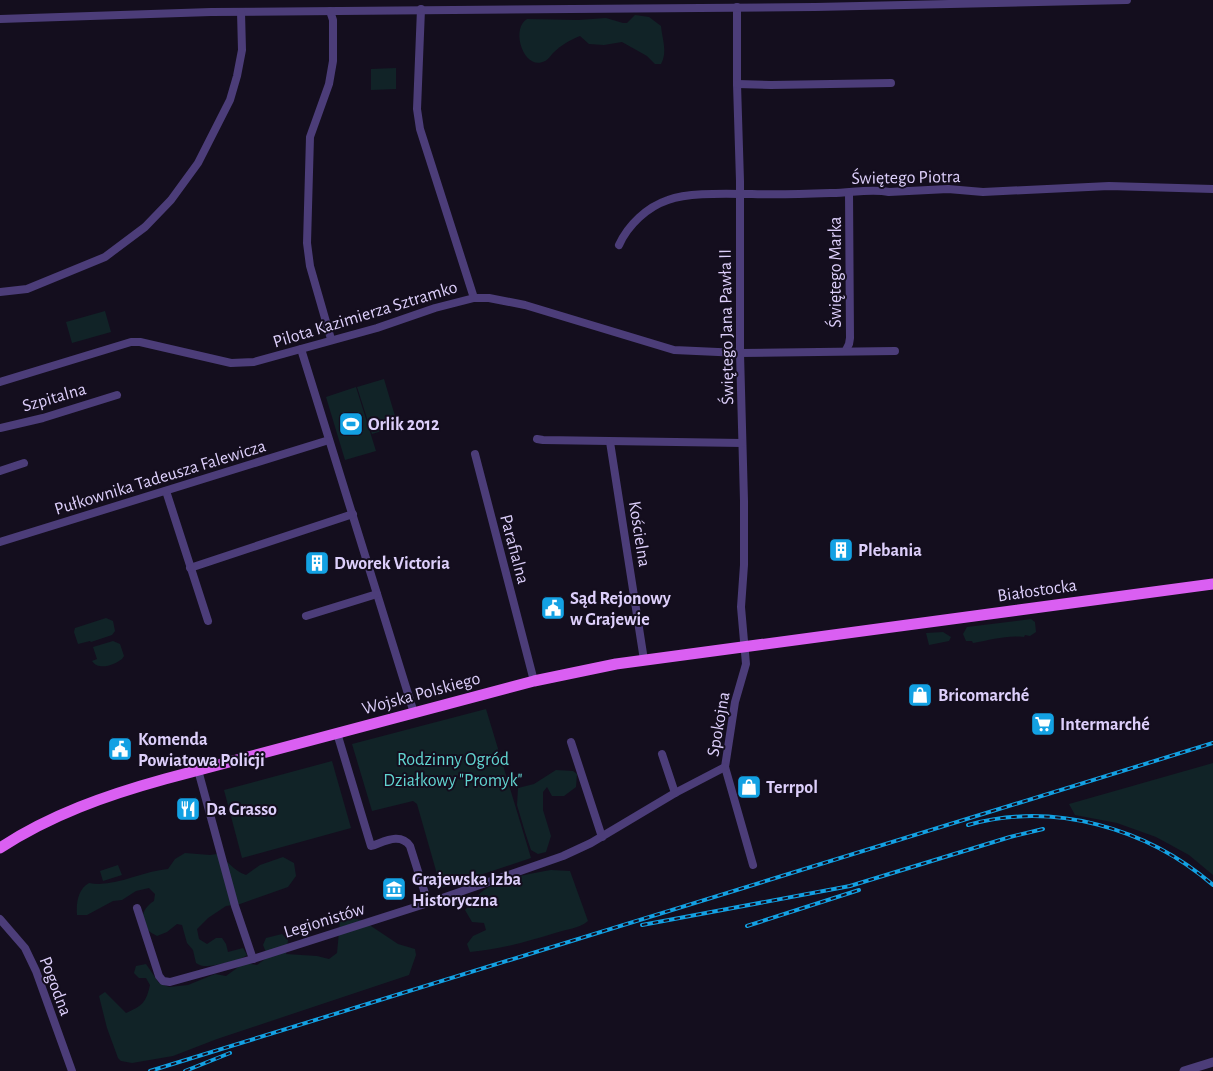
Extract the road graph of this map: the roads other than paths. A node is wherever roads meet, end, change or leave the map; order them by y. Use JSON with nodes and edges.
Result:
{"nodes":[{"id":1,"x":1127,"y":0,"type":"edge"},
{"id":2,"x":737,"y":7,"type":"junction"},
{"id":3,"x":421,"y":10,"type":"junction"},
{"id":4,"x":330,"y":11,"type":"junction"},
{"id":5,"x":241,"y":12,"type":"junction"},
{"id":6,"x":0,"y":19,"type":"edge"},
{"id":7,"x":891,"y":83,"type":"dead end"},
{"id":8,"x":737,"y":84,"type":"junction"},
{"id":9,"x":1213,"y":189,"type":"edge"},
{"id":10,"x":849,"y":193,"type":"junction"},
{"id":11,"x":740,"y":194,"type":"junction"},
{"id":12,"x":619,"y":245,"type":"dead end"},
{"id":13,"x":0,"y":292,"type":"edge"},
{"id":14,"x":474,"y":298,"type":"junction"},
{"id":15,"x":331,"y":340,"type":"junction"},
{"id":16,"x":301,"y":349,"type":"junction"},
{"id":17,"x":846,"y":350,"type":"junction"},
{"id":18,"x":895,"y":351,"type":"dead end"},
{"id":19,"x":740,"y":352,"type":"junction"},
{"id":20,"x":0,"y":382,"type":"edge"},
{"id":21,"x":117,"y":394,"type":"dead end"},
{"id":22,"x":0,"y":428,"type":"edge"},
{"id":23,"x":537,"y":439,"type":"dead end"},
{"id":24,"x":329,"y":440,"type":"junction"},
{"id":25,"x":610,"y":442,"type":"junction"},
{"id":26,"x":742,"y":443,"type":"junction"},
{"id":27,"x":475,"y":454,"type":"dead end"},
{"id":28,"x":24,"y":463,"type":"dead end"},
{"id":29,"x":0,"y":471,"type":"edge"},
{"id":30,"x":166,"y":491,"type":"junction"},
{"id":31,"x":353,"y":514,"type":"junction"},
{"id":32,"x":0,"y":542,"type":"edge"},
{"id":33,"x":190,"y":568,"type":"junction"},
{"id":34,"x":1213,"y":584,"type":"edge"},
{"id":35,"x":377,"y":594,"type":"junction"},
{"id":36,"x":306,"y":616,"type":"dead end"},
{"id":37,"x":208,"y":621,"type":"dead end"},
{"id":38,"x":866,"y":630,"type":"joint"},
{"id":39,"x":746,"y":646,"type":"junction"},
{"id":40,"x":644,"y":660,"type":"junction"},
{"id":41,"x":534,"y":681,"type":"junction"},
{"id":42,"x":414,"y":713,"type":"junction"},
{"id":43,"x":337,"y":733,"type":"junction"},
{"id":44,"x":571,"y":742,"type":"dead end"},
{"id":45,"x":662,"y":754,"type":"dead end"},
{"id":46,"x":725,"y":767,"type":"junction"},
{"id":47,"x":198,"y":770,"type":"junction"},
{"id":48,"x":675,"y":793,"type":"junction"},
{"id":49,"x":602,"y":837,"type":"junction"},
{"id":50,"x":0,"y":848,"type":"edge"},
{"id":51,"x":753,"y":865,"type":"dead end"},
{"id":52,"x":428,"y":903,"type":"junction"},
{"id":53,"x":137,"y":908,"type":"dead end"},
{"id":54,"x":0,"y":919,"type":"edge"},
{"id":55,"x":253,"y":959,"type":"junction"},
{"id":56,"x":1213,"y":1062,"type":"edge"},
{"id":57,"x":72,"y":1071,"type":"edge"},
{"id":58,"x":1184,"y":1071,"type":"edge"}],
"edges":[{"from":1,"to":2,"type":"street"},
{"from":2,"to":3,"type":"street"},
{"from":2,"to":8,"type":"street","name":"Świętego Jana Pawła II"},
{"from":3,"to":4,"type":"street"},
{"from":3,"to":14,"type":"street"},
{"from":4,"to":5,"type":"street"},
{"from":4,"to":15,"type":"street"},
{"from":5,"to":6,"type":"street"},
{"from":5,"to":13,"type":"street"},
{"from":7,"to":8,"type":"street"},
{"from":8,"to":11,"type":"street","name":"Świętego Jana Pawła II"},
{"from":9,"to":10,"type":"street","name":"Świętego Piotra"},
{"from":10,"to":11,"type":"street","name":"Świętego Piotra"},
{"from":10,"to":17,"type":"street","name":"Świętego Marka"},
{"from":11,"to":12,"type":"street","name":"Świętego Piotra"},
{"from":11,"to":19,"type":"street","name":"Świętego Jana Pawła II"},
{"from":14,"to":15,"type":"street","name":"Pilota Kazimierza Sztramko"},
{"from":14,"to":19,"type":"street","name":"Pilota Kazimierza Sztramko"},
{"from":15,"to":16,"type":"street","name":"Pilota Kazimierza Sztramko"},
{"from":16,"to":20,"type":"street","name":"Pilota Kazimierza Sztramko"},
{"from":16,"to":24,"type":"street"},
{"from":17,"to":18,"type":"street","name":"Pilota Kazimierza Sztramko"},
{"from":17,"to":19,"type":"street","name":"Pilota Kazimierza Sztramko"},
{"from":19,"to":26,"type":"street","name":"Świętego Jana Pawła II"},
{"from":21,"to":22,"type":"street","name":"Szpitalna"},
{"from":23,"to":25,"type":"street"},
{"from":24,"to":30,"type":"street","name":"Pułkownika Tadeusza Falewicza"},
{"from":24,"to":31,"type":"street"},
{"from":25,"to":26,"type":"street"},
{"from":25,"to":40,"type":"street","name":"Kościelna"},
{"from":26,"to":39,"type":"street","name":"Świętego Jana Pawła II"},
{"from":27,"to":41,"type":"street","name":"Parafialna"},
{"from":28,"to":29,"type":"street"},
{"from":30,"to":32,"type":"street","name":"Pułkownika Tadeusza Falewicza"},
{"from":30,"to":33,"type":"street"},
{"from":31,"to":33,"type":"street"},
{"from":31,"to":35,"type":"street"},
{"from":33,"to":37,"type":"street"},
{"from":34,"to":38,"type":"main road","name":"Białostocka"},
{"from":35,"to":36,"type":"street"},
{"from":35,"to":42,"type":"street"},
{"from":38,"to":39,"type":"main road","name":"Wojska Polskiego"},
{"from":39,"to":40,"type":"main road","name":"Wojska Polskiego"},
{"from":39,"to":46,"type":"street","name":"Spokojna"},
{"from":40,"to":41,"type":"main road","name":"Wojska Polskiego"},
{"from":41,"to":42,"type":"main road","name":"Wojska Polskiego"},
{"from":42,"to":43,"type":"main road","name":"Wojska Polskiego"},
{"from":43,"to":47,"type":"main road","name":"Wojska Polskiego"},
{"from":43,"to":52,"type":"street"},
{"from":44,"to":49,"type":"street"},
{"from":45,"to":48,"type":"street"},
{"from":46,"to":48,"type":"street","name":"Legionistów"},
{"from":46,"to":51,"type":"street","name":"Spokojna"},
{"from":47,"to":50,"type":"main road","name":"Wojska Polskiego"},
{"from":47,"to":55,"type":"street"},
{"from":48,"to":49,"type":"street","name":"Legionistów"},
{"from":49,"to":52,"type":"street","name":"Legionistów"},
{"from":52,"to":55,"type":"street","name":"Legionistów"},
{"from":53,"to":55,"type":"street","name":"Legionistów"},
{"from":54,"to":57,"type":"street","name":"Pogodna"},
{"from":56,"to":58,"type":"street"}]}
